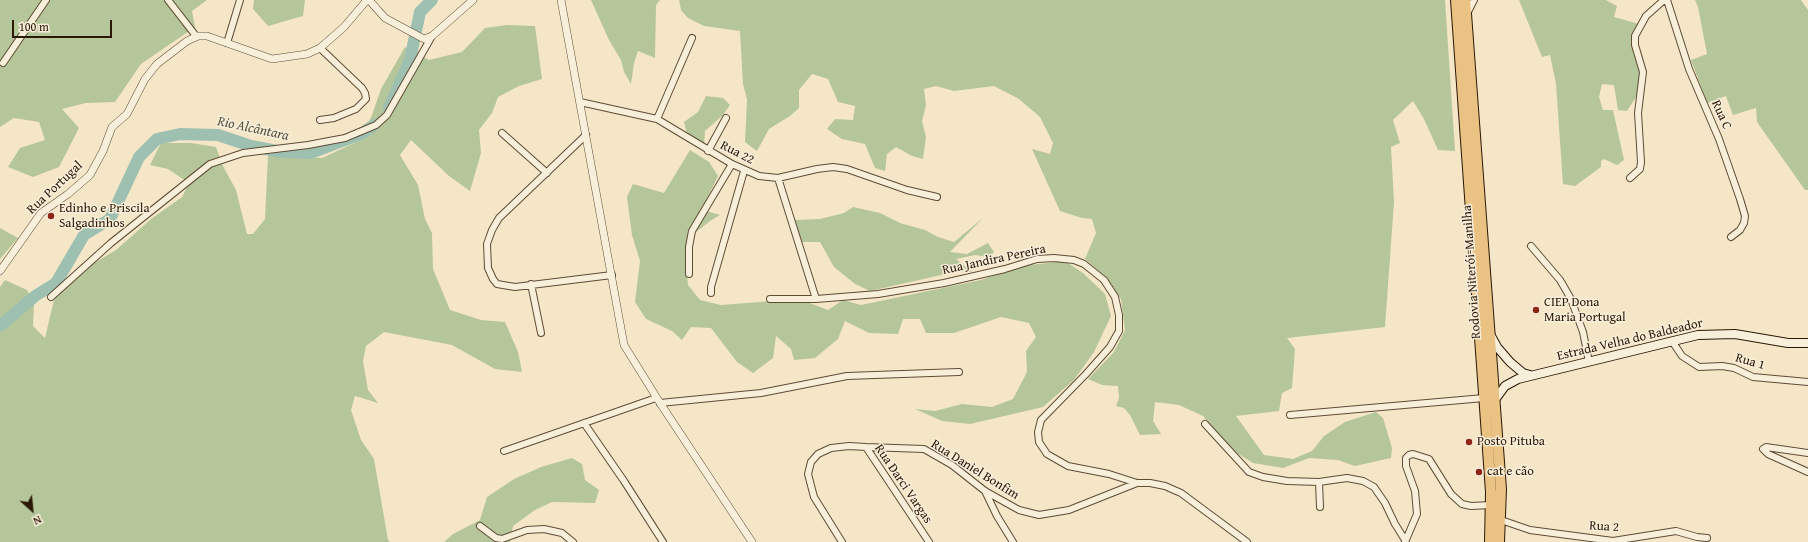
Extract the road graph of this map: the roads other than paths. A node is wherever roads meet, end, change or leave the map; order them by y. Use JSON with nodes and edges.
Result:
{"nodes":[{"id":1,"x":46,"y":0,"type":"edge"},
{"id":2,"x":168,"y":0,"type":"edge"},
{"id":3,"x":240,"y":0,"type":"edge"},
{"id":4,"x":368,"y":0,"type":"edge"},
{"id":5,"x":473,"y":0,"type":"edge"},
{"id":6,"x":561,"y":0,"type":"edge"},
{"id":7,"x":1456,"y":0,"type":"edge"},
{"id":8,"x":1465,"y":0,"type":"edge"},
{"id":9,"x":1474,"y":0,"type":"edge"},
{"id":10,"x":1665,"y":0,"type":"edge"},
{"id":11,"x":1466,"y":15,"type":"junction"},
{"id":12,"x":196,"y":36,"type":"junction"},
{"id":13,"x":432,"y":36,"type":"junction"},
{"id":14,"x":692,"y":38,"type":"dead end"},
{"id":15,"x":227,"y":43,"type":"junction"},
{"id":16,"x":320,"y":48,"type":"junction"},
{"id":17,"x":3,"y":63,"type":"dead end"},
{"id":18,"x":580,"y":102,"type":"junction"},
{"id":19,"x":726,"y":118,"type":"dead end"},
{"id":20,"x":657,"y":119,"type":"junction"},
{"id":21,"x":320,"y":120,"type":"dead end"},
{"id":22,"x":502,"y":133,"type":"dead end"},
{"id":23,"x":586,"y":135,"type":"junction"},
{"id":24,"x":708,"y":151,"type":"junction"},
{"id":25,"x":732,"y":164,"type":"junction"},
{"id":26,"x":744,"y":171,"type":"junction"},
{"id":27,"x":547,"y":173,"type":"junction"},
{"id":28,"x":778,"y":178,"type":"junction"},
{"id":29,"x":1630,"y":178,"type":"dead end"},
{"id":30,"x":937,"y":197,"type":"dead end"},
{"id":31,"x":1731,"y":237,"type":"dead end"},
{"id":32,"x":1531,"y":246,"type":"dead end"},
{"id":33,"x":0,"y":271,"type":"edge"},
{"id":34,"x":689,"y":274,"type":"dead end"},
{"id":35,"x":612,"y":275,"type":"junction"},
{"id":36,"x":531,"y":284,"type":"junction"},
{"id":37,"x":711,"y":293,"type":"dead end"},
{"id":38,"x":51,"y":297,"type":"dead end"},
{"id":39,"x":770,"y":298,"type":"dead end"},
{"id":40,"x":816,"y":299,"type":"junction"},
{"id":41,"x":1489,"y":329,"type":"junction"},
{"id":42,"x":540,"y":334,"type":"dead end"},
{"id":43,"x":1672,"y":341,"type":"junction"},
{"id":44,"x":1808,"y":342,"type":"edge"},
{"id":45,"x":1589,"y":362,"type":"junction"},
{"id":46,"x":958,"y":372,"type":"dead end"},
{"id":47,"x":1530,"y":375,"type":"junction"},
{"id":48,"x":1808,"y":382,"type":"edge"},
{"id":49,"x":1484,"y":398,"type":"junction"},
{"id":50,"x":658,"y":400,"type":"junction"},
{"id":51,"x":1494,"y":402,"type":"junction"},
{"id":52,"x":1290,"y":415,"type":"dead end"},
{"id":53,"x":584,"y":423,"type":"junction"},
{"id":54,"x":1205,"y":424,"type":"dead end"},
{"id":55,"x":866,"y":447,"type":"junction"},
{"id":56,"x":504,"y":451,"type":"dead end"},
{"id":57,"x":1808,"y":452,"type":"edge"},
{"id":58,"x":1808,"y":472,"type":"edge"},
{"id":59,"x":1318,"y":482,"type":"junction"},
{"id":60,"x":1137,"y":483,"type":"junction"},
{"id":61,"x":985,"y":491,"type":"junction"},
{"id":62,"x":1491,"y":505,"type":"junction"},
{"id":63,"x":1320,"y":507,"type":"dead end"},
{"id":64,"x":1501,"y":520,"type":"junction"},
{"id":65,"x":480,"y":526,"type":"dead end"},
{"id":66,"x":1707,"y":538,"type":"dead end"},
{"id":67,"x":1405,"y":541,"type":"edge"},
{"id":68,"x":573,"y":542,"type":"edge"},
{"id":69,"x":663,"y":542,"type":"edge"},
{"id":70,"x":752,"y":542,"type":"edge"},
{"id":71,"x":842,"y":542,"type":"edge"},
{"id":72,"x":928,"y":542,"type":"edge"},
{"id":73,"x":1013,"y":542,"type":"edge"},
{"id":74,"x":1247,"y":542,"type":"edge"},
{"id":75,"x":1490,"y":542,"type":"edge"},
{"id":76,"x":1499,"y":542,"type":"edge"}],
"edges":[{"from":1,"to":17,"type":"street"},
{"from":2,"to":12,"type":"street"},
{"from":3,"to":15,"type":"street"},
{"from":4,"to":13,"type":"street"},
{"from":4,"to":16,"type":"street"},
{"from":5,"to":13,"type":"street"},
{"from":6,"to":18,"type":"street"},
{"from":7,"to":49,"type":"highway","name":"Rodovia Niterói-Manilha"},
{"from":8,"to":11,"type":"highway","name":"Rodovia Niterói-Manilha"},
{"from":9,"to":11,"type":"street"},
{"from":10,"to":29,"type":"street"},
{"from":10,"to":31,"type":"street","name":"Rua C"},
{"from":11,"to":41,"type":"highway","name":"Rodovia Niterói-Manilha"},
{"from":12,"to":15,"type":"street"},
{"from":12,"to":33,"type":"street","name":"Rua Portugal"},
{"from":13,"to":38,"type":"street"},
{"from":14,"to":20,"type":"street"},
{"from":15,"to":16,"type":"street"},
{"from":16,"to":21,"type":"street"},
{"from":18,"to":20,"type":"street","name":"Rua 22"},
{"from":18,"to":23,"type":"street"},
{"from":19,"to":24,"type":"street"},
{"from":20,"to":24,"type":"street","name":"Rua 22"},
{"from":22,"to":27,"type":"street"},
{"from":23,"to":27,"type":"street"},
{"from":23,"to":35,"type":"street"},
{"from":24,"to":25,"type":"street","name":"Rua 22"},
{"from":25,"to":26,"type":"street","name":"Rua 22"},
{"from":25,"to":34,"type":"street"},
{"from":26,"to":28,"type":"street","name":"Rua 22"},
{"from":26,"to":37,"type":"street"},
{"from":27,"to":36,"type":"street"},
{"from":28,"to":30,"type":"street","name":"Rua 22"},
{"from":28,"to":40,"type":"street"},
{"from":32,"to":45,"type":"street"},
{"from":35,"to":36,"type":"street"},
{"from":35,"to":50,"type":"street"},
{"from":36,"to":42,"type":"street"},
{"from":39,"to":40,"type":"street","name":"Rua Jandira Pereira"},
{"from":40,"to":60,"type":"street","name":"Rua Jandira Pereira"},
{"from":41,"to":47,"type":"main road"},
{"from":41,"to":51,"type":"highway","name":"Rodovia Niterói-Manilha"},
{"from":43,"to":44,"type":"main road","name":"Estrada Velha do Baldeador"},
{"from":43,"to":45,"type":"main road","name":"Estrada Velha do Baldeador"},
{"from":43,"to":48,"type":"street","name":"Rua 1"},
{"from":45,"to":47,"type":"main road","name":"Estrada Velha do Baldeador"},
{"from":46,"to":50,"type":"street"},
{"from":47,"to":51,"type":"main road","name":"Estrada Velha do Baldeador"},
{"from":49,"to":52,"type":"street"},
{"from":49,"to":62,"type":"highway","name":"Rodovia Niterói-Manilha"},
{"from":50,"to":53,"type":"street"},
{"from":50,"to":70,"type":"street"},
{"from":51,"to":64,"type":"highway","name":"Rodovia Niterói-Manilha"},
{"from":53,"to":56,"type":"street"},
{"from":53,"to":69,"type":"street"},
{"from":54,"to":59,"type":"street"},
{"from":55,"to":61,"type":"street","name":"Rua Daniel Bonfim"},
{"from":55,"to":71,"type":"street","name":"Rua Darci Vargas"},
{"from":55,"to":72,"type":"street","name":"Rua Darci Vargas"},
{"from":57,"to":58,"type":"street"},
{"from":59,"to":63,"type":"street"},
{"from":59,"to":67,"type":"street"},
{"from":60,"to":61,"type":"street","name":"Rua Daniel Bonfim"},
{"from":60,"to":74,"type":"street","name":"Rua Jandira Pereira"},
{"from":61,"to":73,"type":"street"},
{"from":62,"to":67,"type":"street"},
{"from":62,"to":75,"type":"highway","name":"Rodovia Niterói-Manilha"},
{"from":64,"to":66,"type":"street","name":"Rua 2"},
{"from":64,"to":76,"type":"highway","name":"Rodovia Niterói-Manilha"},
{"from":65,"to":68,"type":"street"}]}
